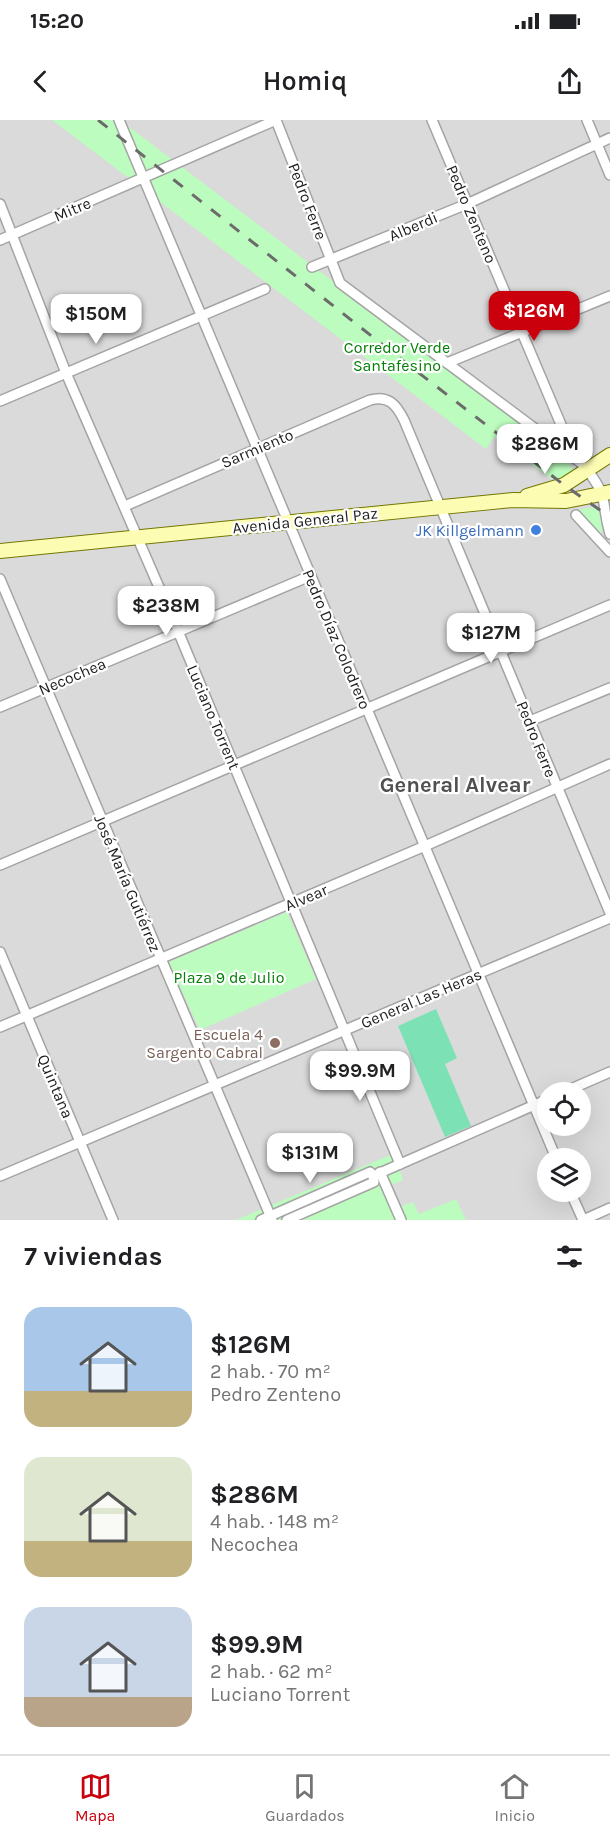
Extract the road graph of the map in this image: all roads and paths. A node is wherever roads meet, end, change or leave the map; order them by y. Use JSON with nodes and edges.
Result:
{"nodes":[{"id":1,"x":118,"y":120,"type":"edge"},
{"id":2,"x":276,"y":120,"type":"edge"},
{"id":3,"x":432,"y":120,"type":"edge"},
{"id":4,"x":587,"y":120,"type":"edge"},
{"id":5,"x":610,"y":138,"type":"edge"},
{"id":6,"x":596,"y":143,"type":"junction"},
{"id":7,"x":610,"y":175,"type":"edge"},
{"id":8,"x":144,"y":178,"type":"junction"},
{"id":9,"x":0,"y":204,"type":"edge"},
{"id":10,"x":466,"y":204,"type":"junction"},
{"id":11,"x":13,"y":234,"type":"junction"},
{"id":12,"x":0,"y":240,"type":"edge"},
{"id":13,"x":331,"y":260,"type":"junction"},
{"id":14,"x":312,"y":267,"type":"dead end"},
{"id":15,"x":265,"y":289,"type":"dead end"},
{"id":16,"x":610,"y":296,"type":"edge"},
{"id":17,"x":202,"y":315,"type":"junction"},
{"id":18,"x":523,"y":332,"type":"junction"},
{"id":19,"x":447,"y":363,"type":"junction"},
{"id":20,"x":66,"y":373,"type":"junction"},
{"id":21,"x":0,"y":401,"type":"edge"},
{"id":22,"x":391,"y":401,"type":"joint"},
{"id":23,"x":257,"y":447,"type":"junction"},
{"id":24,"x":610,"y":455,"type":"edge"},
{"id":25,"x":584,"y":466,"type":"junction"},
{"id":26,"x":609,"y":492,"type":"edge"},
{"id":27,"x":513,"y":500,"type":"junction"},
{"id":28,"x":125,"y":506,"type":"junction"},
{"id":29,"x":439,"y":506,"type":"junction"},
{"id":30,"x":576,"y":515,"type":"dead end"},
{"id":31,"x":287,"y":521,"type":"junction"},
{"id":32,"x":610,"y":534,"type":"edge"},
{"id":33,"x":138,"y":536,"type":"junction"},
{"id":34,"x":0,"y":551,"type":"edge"},
{"id":35,"x":610,"y":552,"type":"edge"},
{"id":36,"x":310,"y":576,"type":"junction"},
{"id":37,"x":0,"y":579,"type":"edge"},
{"id":38,"x":610,"y":605,"type":"edge"},
{"id":39,"x":178,"y":631,"type":"junction"},
{"id":40,"x":501,"y":654,"type":"junction"},
{"id":41,"x":45,"y":687,"type":"junction"},
{"id":42,"x":610,"y":688,"type":"edge"},
{"id":43,"x":0,"y":707,"type":"edge"},
{"id":44,"x":367,"y":710,"type":"junction"},
{"id":45,"x":530,"y":721,"type":"junction"},
{"id":46,"x":234,"y":764,"type":"junction"},
{"id":47,"x":610,"y":764,"type":"edge"},
{"id":48,"x":556,"y":787,"type":"junction"},
{"id":49,"x":101,"y":821,"type":"junction"},
{"id":50,"x":425,"y":846,"type":"junction"},
{"id":51,"x":0,"y":865,"type":"edge"},
{"id":52,"x":292,"y":903,"type":"junction"},
{"id":53,"x":610,"y":913,"type":"edge"},
{"id":54,"x":610,"y":918,"type":"edge"},
{"id":55,"x":0,"y":952,"type":"edge"},
{"id":56,"x":160,"y":958,"type":"junction"},
{"id":57,"x":478,"y":974,"type":"junction"},
{"id":58,"x":27,"y":1015,"type":"junction"},
{"id":59,"x":0,"y":1027,"type":"edge"},
{"id":60,"x":346,"y":1030,"type":"junction"},
{"id":61,"x":610,"y":1072,"type":"edge"},
{"id":62,"x":587,"y":1082,"type":"edge"},
{"id":63,"x":214,"y":1086,"type":"junction"},
{"id":64,"x":537,"y":1104,"type":"edge"},
{"id":65,"x":534,"y":1105,"type":"junction"},
{"id":66,"x":80,"y":1142,"type":"junction"},
{"id":67,"x":552,"y":1148,"type":"edge"},
{"id":68,"x":400,"y":1164,"type":"junction"},
{"id":69,"x":377,"y":1174,"type":"junction"},
{"id":70,"x":0,"y":1176,"type":"edge"},
{"id":71,"x":575,"y":1202,"type":"edge"},
{"id":72,"x":610,"y":1208,"type":"edge"},
{"id":73,"x":268,"y":1219,"type":"edge"},
{"id":74,"x":113,"y":1220,"type":"edge"},
{"id":75,"x":287,"y":1220,"type":"edge"},
{"id":76,"x":401,"y":1220,"type":"edge"},
{"id":77,"x":583,"y":1220,"type":"edge"}],
"edges":[{"from":1,"to":8,"type":"street","name":"Pedro Díaz Colodrero"},
{"from":2,"to":8,"type":"street","name":"Mitre"},
{"from":2,"to":13,"type":"street","name":"Pedro Ferre"},
{"from":3,"to":10,"type":"street","name":"Pedro Zenteno"},
{"from":4,"to":6,"type":"street"},
{"from":5,"to":6,"type":"street","name":"Alberdi"},
{"from":6,"to":7,"type":"street"},
{"from":6,"to":10,"type":"street","name":"Alberdi"},
{"from":8,"to":11,"type":"street","name":"Mitre"},
{"from":8,"to":17,"type":"street","name":"Pedro Díaz Colodrero"},
{"from":9,"to":11,"type":"street","name":"Luciano Torrent"},
{"from":10,"to":13,"type":"street","name":"Alberdi"},
{"from":10,"to":18,"type":"street","name":"Pedro Zenteno"},
{"from":11,"to":12,"type":"street","name":"Mitre"},
{"from":11,"to":20,"type":"street","name":"Luciano Torrent"},
{"from":13,"to":14,"type":"street","name":"Alberdi"},
{"from":13,"to":19,"type":"street","name":"Pedro Ferre"},
{"from":15,"to":17,"type":"street"},
{"from":16,"to":18,"type":"street"},
{"from":17,"to":20,"type":"street"},
{"from":17,"to":23,"type":"street","name":"Pedro Díaz Colodrero"},
{"from":18,"to":19,"type":"street"},
{"from":18,"to":25,"type":"street","name":"Pedro Zenteno"},
{"from":19,"to":25,"type":"street"},
{"from":20,"to":21,"type":"street"},
{"from":20,"to":28,"type":"street","name":"Luciano Torrent"},
{"from":22,"to":23,"type":"street","name":"Sarmiento"},
{"from":22,"to":29,"type":"street","name":"Pedro Ferre"},
{"from":23,"to":28,"type":"street","name":"Sarmiento"},
{"from":23,"to":31,"type":"street","name":"Pedro Díaz Colodrero"},
{"from":24,"to":25,"type":"main road"},
{"from":25,"to":26,"type":"street","name":"Pedro Zenteno"},
{"from":25,"to":27,"type":"main road"},
{"from":26,"to":27,"type":"main road","name":"Avenida General Paz"},
{"from":26,"to":32,"type":"street"},
{"from":27,"to":29,"type":"main road","name":"Avenida General Paz"},
{"from":28,"to":33,"type":"street","name":"Luciano Torrent"},
{"from":29,"to":31,"type":"main road","name":"Avenida General Paz"},
{"from":29,"to":40,"type":"street","name":"Pedro Ferre"},
{"from":30,"to":35,"type":"street"},
{"from":31,"to":33,"type":"main road","name":"Avenida General Paz"},
{"from":31,"to":36,"type":"street","name":"Pedro Díaz Colodrero"},
{"from":33,"to":34,"type":"main road","name":"Avenida General Paz"},
{"from":33,"to":39,"type":"street","name":"Luciano Torrent"},
{"from":36,"to":39,"type":"street","name":"Necochea"},
{"from":36,"to":44,"type":"street","name":"Pedro Díaz Colodrero"},
{"from":37,"to":41,"type":"street","name":"José María Gutiérrez"},
{"from":38,"to":40,"type":"street"},
{"from":39,"to":41,"type":"street","name":"Necochea"},
{"from":39,"to":46,"type":"street","name":"Luciano Torrent"},
{"from":40,"to":44,"type":"street"},
{"from":40,"to":45,"type":"street","name":"Pedro Ferre"},
{"from":41,"to":43,"type":"street","name":"Necochea"},
{"from":41,"to":49,"type":"street","name":"José María Gutiérrez"},
{"from":42,"to":45,"type":"street"},
{"from":44,"to":46,"type":"street"},
{"from":44,"to":50,"type":"street","name":"Pedro Díaz Colodrero"},
{"from":45,"to":48,"type":"street","name":"Pedro Ferre"},
{"from":46,"to":49,"type":"street"},
{"from":46,"to":52,"type":"street","name":"Luciano Torrent"},
{"from":47,"to":48,"type":"street","name":"Alvear"},
{"from":48,"to":50,"type":"street","name":"Alvear"},
{"from":48,"to":53,"type":"street","name":"Pedro Ferre"},
{"from":49,"to":51,"type":"street"},
{"from":49,"to":56,"type":"street","name":"José María Gutiérrez"},
{"from":50,"to":52,"type":"street","name":"Alvear"},
{"from":50,"to":57,"type":"street","name":"Pedro Díaz Colodrero"},
{"from":52,"to":56,"type":"street","name":"Alvear"},
{"from":52,"to":60,"type":"street","name":"Luciano Torrent"},
{"from":54,"to":57,"type":"street","name":"General Las Heras"},
{"from":55,"to":58,"type":"street","name":"Quintana"},
{"from":56,"to":58,"type":"street","name":"Alvear"},
{"from":56,"to":63,"type":"street","name":"José María Gutiérrez"},
{"from":57,"to":60,"type":"street","name":"General Las Heras"},
{"from":57,"to":65,"type":"street","name":"Pedro Díaz Colodrero"},
{"from":58,"to":59,"type":"street","name":"Alvear"},
{"from":58,"to":66,"type":"street","name":"Quintana"},
{"from":60,"to":63,"type":"street","name":"General Las Heras"},
{"from":60,"to":68,"type":"street","name":"Luciano Torrent"},
{"from":61,"to":62,"type":"street"},
{"from":63,"to":66,"type":"street","name":"General Las Heras"},
{"from":63,"to":73,"type":"street","name":"José María Gutiérrez"},
{"from":64,"to":65,"type":"street"},
{"from":65,"to":67,"type":"street","name":"Pedro Díaz Colodrero"},
{"from":65,"to":68,"type":"street"},
{"from":66,"to":70,"type":"street","name":"General Las Heras"},
{"from":66,"to":74,"type":"street","name":"Quintana"},
{"from":68,"to":69,"type":"street"},
{"from":69,"to":73,"type":"street"},
{"from":69,"to":75,"type":"street"},
{"from":69,"to":76,"type":"street"},
{"from":71,"to":77,"type":"street"},
{"from":72,"to":77,"type":"street"}]}
